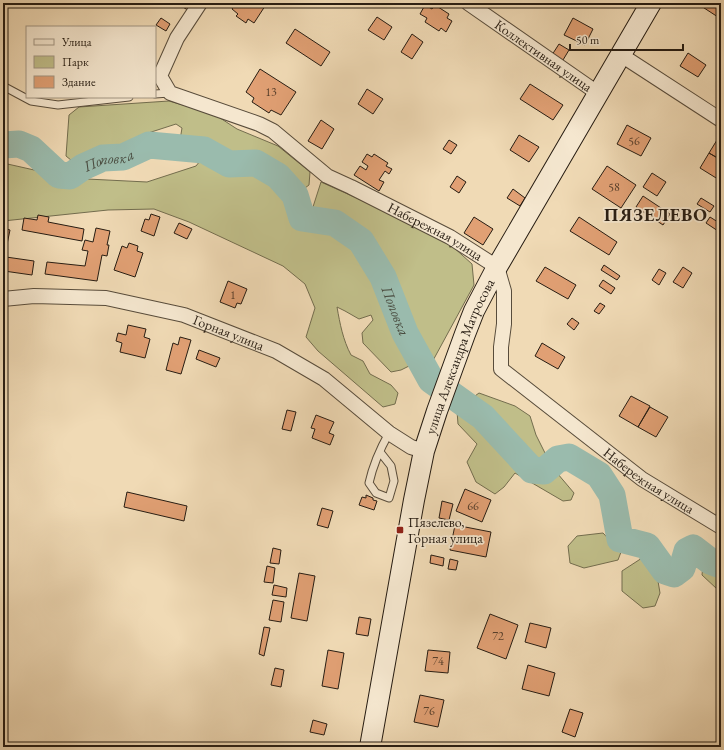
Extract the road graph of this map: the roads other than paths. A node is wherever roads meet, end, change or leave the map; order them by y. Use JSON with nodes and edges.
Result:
{"nodes":[{"id":1,"x":200,"y":3,"type":"edge"},
{"id":2,"x":468,"y":3,"type":"edge"},
{"id":3,"x":651,"y":3,"type":"edge"},
{"id":4,"x":621,"y":55,"type":"junction"},
{"id":5,"x":3,"y":86,"type":"edge"},
{"id":6,"x":170,"y":93,"type":"junction"},
{"id":7,"x":156,"y":94,"type":"edge"},
{"id":8,"x":598,"y":94,"type":"junction"},
{"id":9,"x":120,"y":98,"type":"edge"},
{"id":10,"x":721,"y":120,"type":"edge"},
{"id":11,"x":497,"y":267,"type":"junction"},
{"id":12,"x":3,"y":299,"type":"edge"},
{"id":13,"x":389,"y":433,"type":"junction"},
{"id":14,"x":424,"y":451,"type":"junction"},
{"id":15,"x":380,"y":452,"type":"junction"},
{"id":16,"x":721,"y":527,"type":"edge"},
{"id":17,"x":370,"y":747,"type":"edge"}],
"edges":[{"from":1,"to":6,"type":"street"},
{"from":2,"to":8,"type":"street","name":"Коллективная улица"},
{"from":3,"to":4,"type":"main road","name":"улица Александра Матросова"},
{"from":4,"to":8,"type":"main road","name":"улица Александра Матросова"},
{"from":4,"to":10,"type":"street"},
{"from":5,"to":9,"type":"lane"},
{"from":6,"to":7,"type":"lane"},
{"from":6,"to":11,"type":"street","name":"Набережная улица"},
{"from":8,"to":11,"type":"main road","name":"улица Александра Матросова"},
{"from":11,"to":14,"type":"main road","name":"улица Александра Матросова"},
{"from":11,"to":16,"type":"street","name":"Набережная улица"},
{"from":12,"to":13,"type":"street","name":"Горная улица"},
{"from":13,"to":14,"type":"street","name":"Горная улица"},
{"from":13,"to":15,"type":"lane"},
{"from":14,"to":17,"type":"main road","name":"улица Александра Матросова"},
{"from":15,"to":15,"type":"lane"}]}
